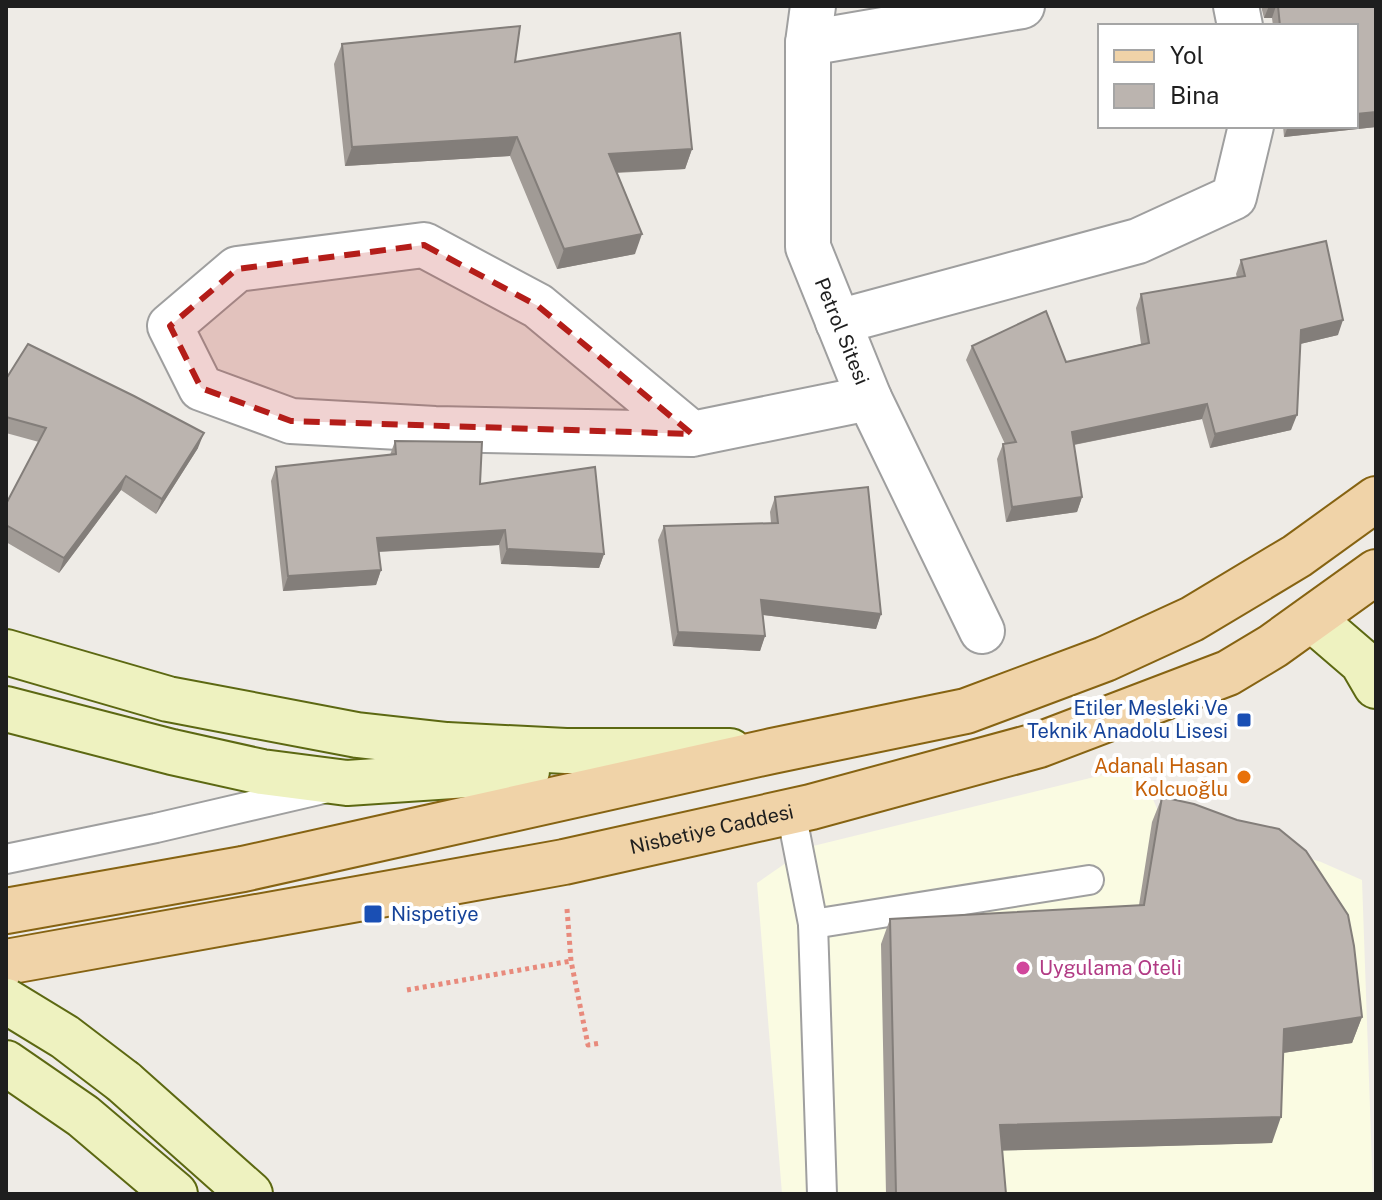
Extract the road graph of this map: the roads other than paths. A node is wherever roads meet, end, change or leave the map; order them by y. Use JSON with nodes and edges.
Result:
{"nodes":[{"id":1,"x":1022,"y":6,"type":"edge"},
{"id":2,"x":810,"y":25,"type":"edge"},
{"id":3,"x":1251,"y":128,"type":"edge"},
{"id":4,"x":838,"y":322,"type":"junction"},
{"id":5,"x":869,"y":398,"type":"junction"},
{"id":6,"x":692,"y":434,"type":"junction"},
{"id":7,"x":1371,"y":503,"type":"edge"},
{"id":8,"x":1376,"y":572,"type":"edge"},
{"id":9,"x":1258,"y":582,"type":"junction"},
{"id":10,"x":1312,"y":619,"type":"junction"},
{"id":11,"x":982,"y":631,"type":"dead end"},
{"id":12,"x":6,"y":652,"type":"edge"},
{"id":13,"x":1376,"y":686,"type":"edge"},
{"id":14,"x":6,"y":709,"type":"edge"},
{"id":15,"x":772,"y":751,"type":"junction"},
{"id":16,"x":347,"y":783,"type":"junction"},
{"id":17,"x":791,"y":812,"type":"junction"},
{"id":18,"x":6,"y":859,"type":"edge"},
{"id":19,"x":1089,"y":880,"type":"dead end"},
{"id":20,"x":6,"y":911,"type":"edge"},
{"id":21,"x":813,"y":924,"type":"junction"},
{"id":22,"x":6,"y":962,"type":"edge"},
{"id":23,"x":6,"y":1001,"type":"edge"},
{"id":24,"x":6,"y":1063,"type":"edge"},
{"id":25,"x":175,"y":1194,"type":"edge"},
{"id":26,"x":250,"y":1194,"type":"edge"},
{"id":27,"x":822,"y":1194,"type":"edge"}],
"edges":[{"from":1,"to":2,"type":"street"},
{"from":2,"to":4,"type":"street","name":"Petrol Sitesi"},
{"from":3,"to":4,"type":"street"},
{"from":4,"to":5,"type":"street","name":"Petrol Sitesi"},
{"from":5,"to":6,"type":"street"},
{"from":5,"to":11,"type":"street","name":"Petrol Sitesi"},
{"from":6,"to":6,"type":"street"},
{"from":7,"to":9,"type":"main road"},
{"from":8,"to":10,"type":"main road","name":"Nisbetiye Caddesi"},
{"from":9,"to":10,"type":"main road"},
{"from":9,"to":15,"type":"main road"},
{"from":10,"to":13,"type":"main road"},
{"from":10,"to":17,"type":"main road","name":"Nisbetiye Caddesi"},
{"from":12,"to":15,"type":"main road"},
{"from":14,"to":16,"type":"main road"},
{"from":15,"to":16,"type":"main road"},
{"from":15,"to":20,"type":"main road"},
{"from":16,"to":18,"type":"lane"},
{"from":17,"to":21,"type":"lane"},
{"from":17,"to":22,"type":"main road","name":"Nisbetiye Caddesi"},
{"from":19,"to":21,"type":"lane"},
{"from":21,"to":27,"type":"lane"},
{"from":23,"to":26,"type":"main road","bridge":true},
{"from":24,"to":25,"type":"main road"}]}
